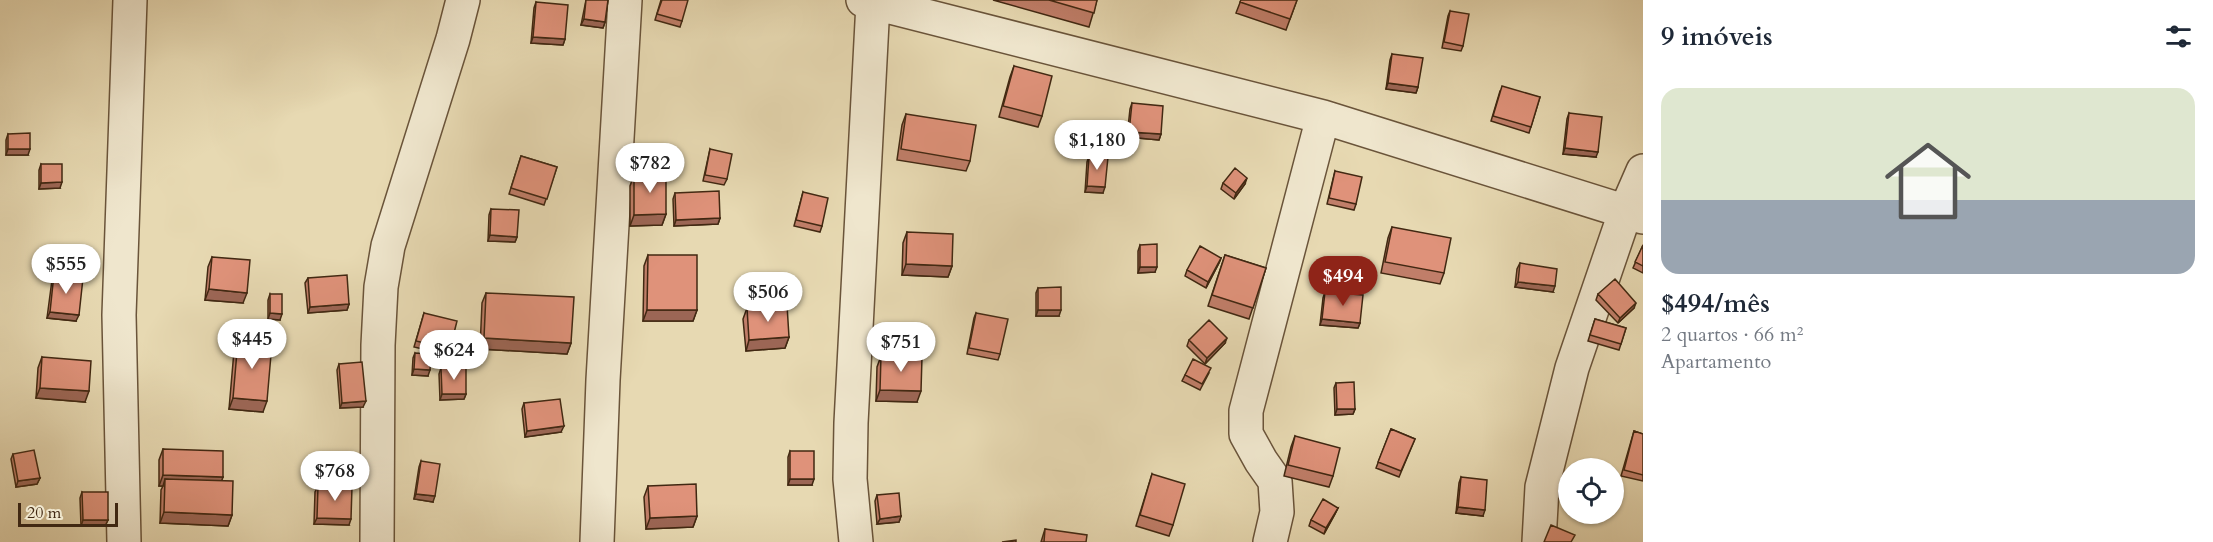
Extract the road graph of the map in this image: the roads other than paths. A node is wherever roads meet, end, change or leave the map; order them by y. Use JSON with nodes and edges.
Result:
{"nodes":[{"id":1,"x":130,"y":0,"type":"edge"},
{"id":2,"x":463,"y":0,"type":"edge"},
{"id":3,"x":625,"y":0,"type":"edge"},
{"id":4,"x":868,"y":1,"type":"edge"},
{"id":5,"x":1323,"y":117,"type":"junction"},
{"id":6,"x":1643,"y":171,"type":"edge"},
{"id":7,"x":1634,"y":213,"type":"edge"},
{"id":8,"x":124,"y":542,"type":"edge"},
{"id":9,"x":377,"y":542,"type":"edge"},
{"id":10,"x":597,"y":542,"type":"edge"},
{"id":11,"x":856,"y":542,"type":"edge"},
{"id":12,"x":1270,"y":542,"type":"edge"},
{"id":13,"x":1539,"y":542,"type":"edge"}],
"edges":[{"from":1,"to":8,"type":"street"},
{"from":2,"to":9,"type":"street"},
{"from":3,"to":10,"type":"street"},
{"from":4,"to":5,"type":"street"},
{"from":4,"to":11,"type":"street"},
{"from":5,"to":7,"type":"street"},
{"from":5,"to":12,"type":"street"},
{"from":6,"to":7,"type":"street"},
{"from":7,"to":13,"type":"street"}]}
